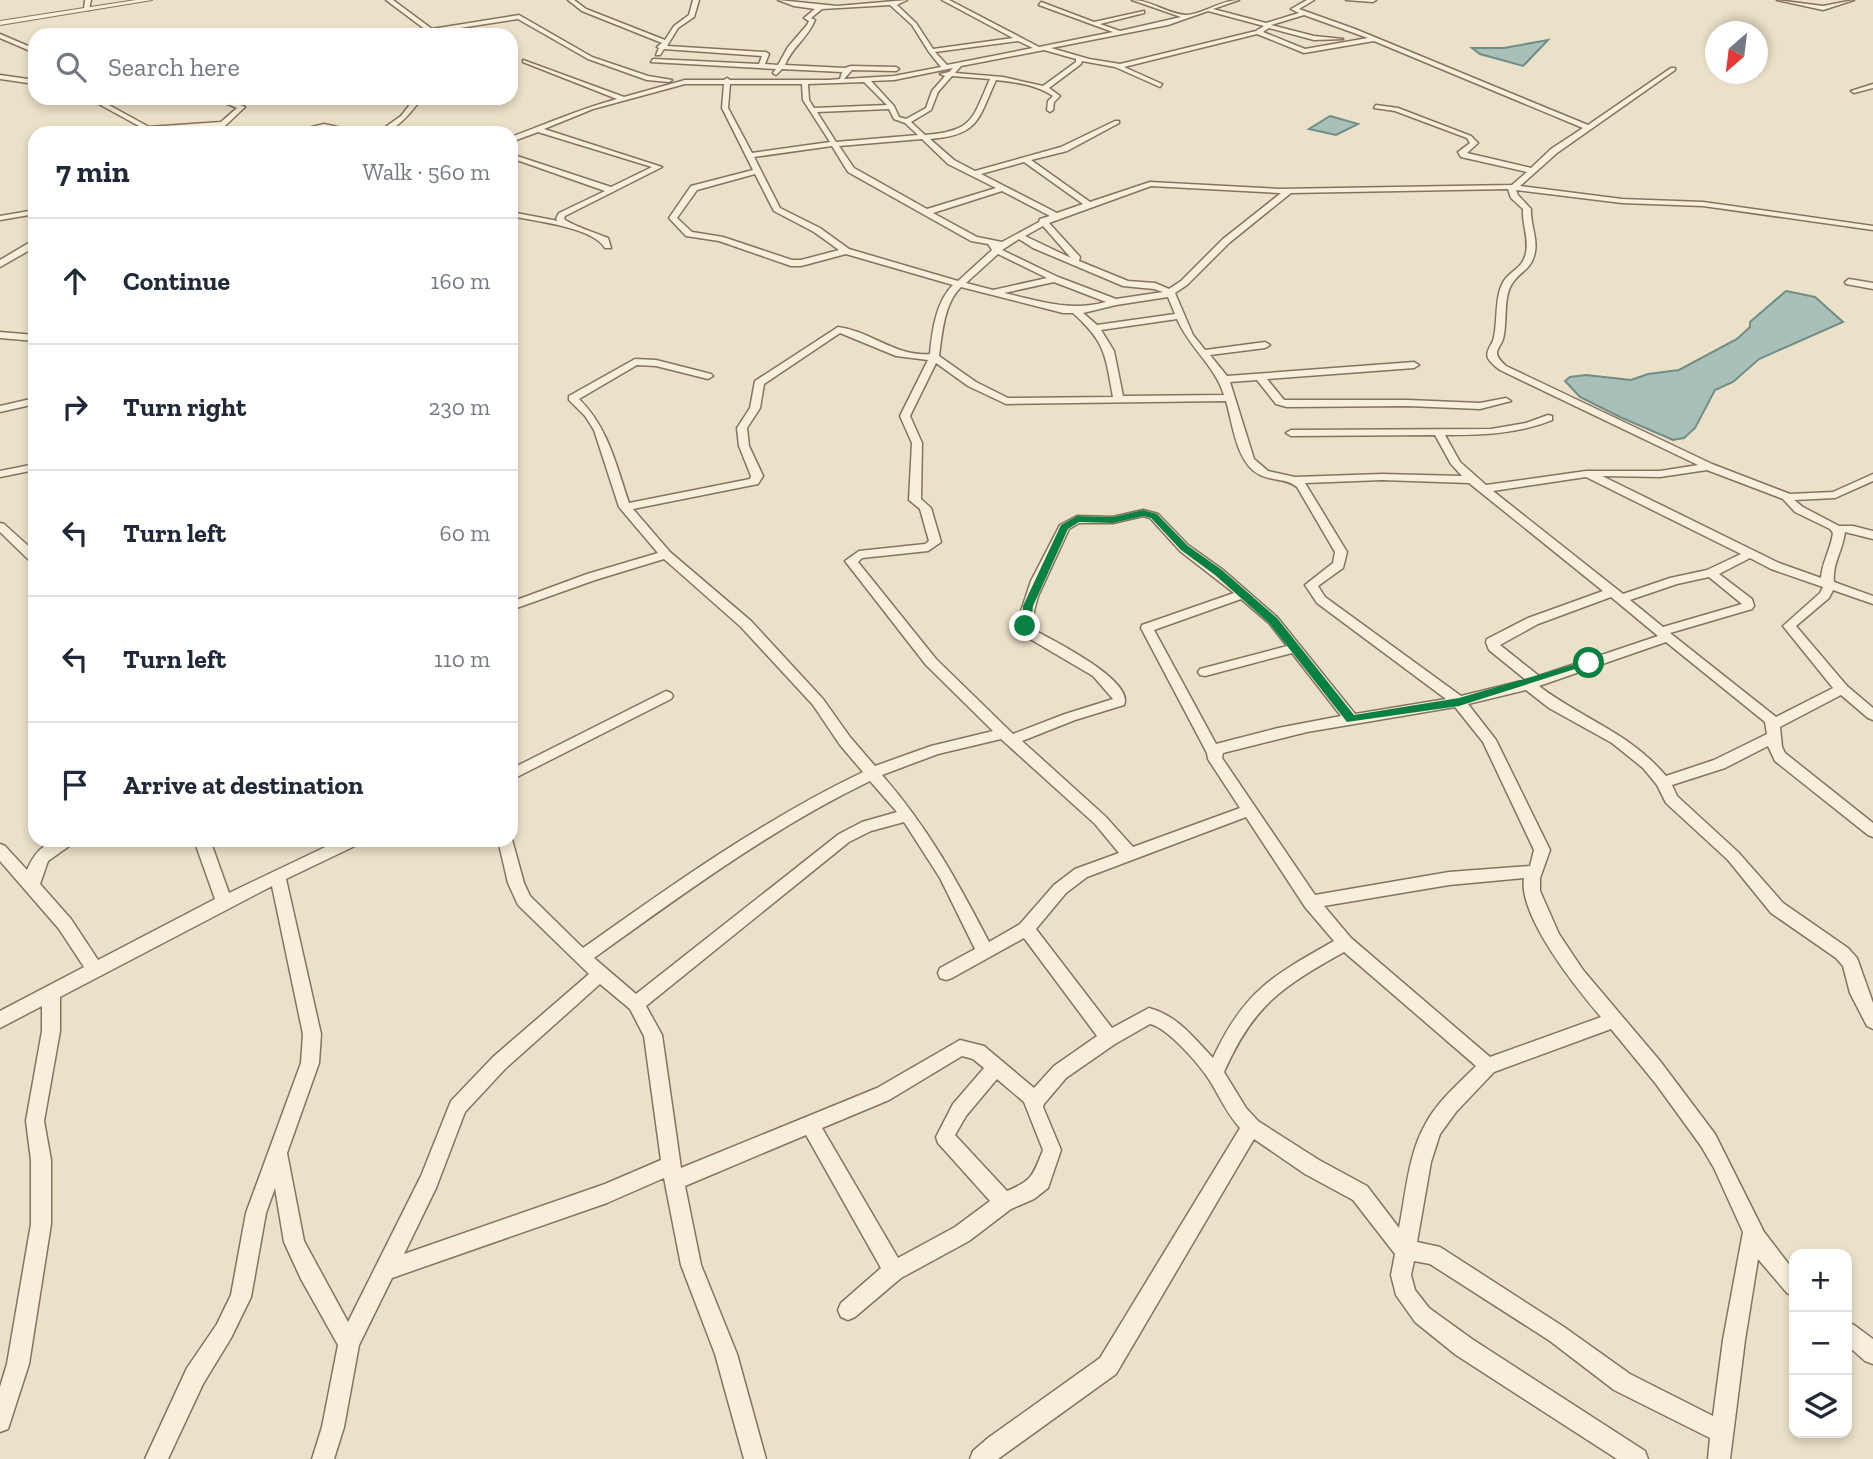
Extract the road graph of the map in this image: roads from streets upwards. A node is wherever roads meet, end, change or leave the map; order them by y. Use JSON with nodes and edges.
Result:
{"nodes":[{"id":1,"x":88,"y":0,"type":"edge"},
{"id":2,"x":149,"y":0,"type":"edge"},
{"id":3,"x":389,"y":0,"type":"edge"},
{"id":4,"x":571,"y":0,"type":"edge"},
{"id":5,"x":696,"y":0,"type":"edge"},
{"id":6,"x":781,"y":0,"type":"edge"},
{"id":7,"x":826,"y":0,"type":"edge"},
{"id":8,"x":904,"y":0,"type":"edge"},
{"id":9,"x":945,"y":0,"type":"edge"},
{"id":10,"x":1135,"y":0,"type":"edge"},
{"id":11,"x":1236,"y":0,"type":"edge"},
{"id":12,"x":1311,"y":0,"type":"edge"},
{"id":13,"x":1349,"y":0,"type":"edge"},
{"id":14,"x":1373,"y":0,"type":"edge"},
{"id":15,"x":1780,"y":0,"type":"edge"},
{"id":16,"x":1851,"y":0,"type":"edge"},
{"id":17,"x":893,"y":3,"type":"junction"},
{"id":18,"x":1041,"y":4,"type":"dead end"},
{"id":19,"x":849,"y":7,"type":"junction"},
{"id":20,"x":821,"y":8,"type":"junction"},
{"id":21,"x":87,"y":9,"type":"junction"},
{"id":22,"x":1208,"y":10,"type":"junction"},
{"id":23,"x":1142,"y":12,"type":"dead end"},
{"id":24,"x":1304,"y":13,"type":"junction"},
{"id":25,"x":1187,"y":17,"type":"junction"},
{"id":26,"x":0,"y":23,"type":"edge"},
{"id":27,"x":1094,"y":23,"type":"junction"},
{"id":28,"x":1267,"y":25,"type":"junction"},
{"id":29,"x":428,"y":28,"type":"edge"},
{"id":30,"x":436,"y":28,"type":"edge"},
{"id":31,"x":1258,"y":32,"type":"junction"},
{"id":32,"x":1121,"y":33,"type":"junction"},
{"id":33,"x":0,"y":36,"type":"edge"},
{"id":34,"x":1018,"y":39,"type":"junction"},
{"id":35,"x":1375,"y":39,"type":"junction"},
{"id":36,"x":1354,"y":42,"type":"junction"},
{"id":37,"x":663,"y":45,"type":"junction"},
{"id":38,"x":28,"y":48,"type":"edge"},
{"id":39,"x":1040,"y":48,"type":"junction"},
{"id":40,"x":930,"y":51,"type":"junction"},
{"id":41,"x":1079,"y":59,"type":"junction"},
{"id":42,"x":525,"y":61,"type":"dead end"},
{"id":43,"x":653,"y":61,"type":"junction"},
{"id":44,"x":1116,"y":66,"type":"junction"},
{"id":45,"x":747,"y":67,"type":"junction"},
{"id":46,"x":761,"y":67,"type":"junction"},
{"id":47,"x":781,"y":68,"type":"junction"},
{"id":48,"x":1674,"y":69,"type":"dead end"},
{"id":49,"x":846,"y":70,"type":"junction"},
{"id":50,"x":920,"y":73,"type":"junction"},
{"id":51,"x":945,"y":74,"type":"junction"},
{"id":52,"x":907,"y":76,"type":"junction"},
{"id":53,"x":0,"y":77,"type":"edge"},
{"id":54,"x":647,"y":78,"type":"junction"},
{"id":55,"x":865,"y":79,"type":"junction"},
{"id":56,"x":993,"y":79,"type":"junction"},
{"id":57,"x":695,"y":80,"type":"junction"},
{"id":58,"x":716,"y":80,"type":"junction"},
{"id":59,"x":727,"y":80,"type":"junction"},
{"id":60,"x":768,"y":80,"type":"junction"},
{"id":61,"x":28,"y":81,"type":"edge"},
{"id":62,"x":805,"y":82,"type":"junction"},
{"id":63,"x":841,"y":82,"type":"junction"},
{"id":64,"x":1160,"y":85,"type":"dead end"},
{"id":65,"x":1873,"y":86,"type":"edge"},
{"id":66,"x":1045,"y":88,"type":"junction"},
{"id":67,"x":1854,"y":91,"type":"dead end"},
{"id":68,"x":636,"y":93,"type":"junction"},
{"id":69,"x":621,"y":98,"type":"junction"},
{"id":70,"x":104,"y":105,"type":"edge"},
{"id":71,"x":236,"y":105,"type":"edge"},
{"id":72,"x":413,"y":105,"type":"edge"},
{"id":73,"x":892,"y":107,"type":"junction"},
{"id":74,"x":1377,"y":107,"type":"dead end"},
{"id":75,"x":812,"y":110,"type":"junction"},
{"id":76,"x":1050,"y":110,"type":"dead end"},
{"id":77,"x":907,"y":122,"type":"junction"},
{"id":78,"x":1117,"y":122,"type":"dead end"},
{"id":79,"x":224,"y":124,"type":"junction"},
{"id":80,"x":142,"y":126,"type":"edge"},
{"id":81,"x":194,"y":126,"type":"edge"},
{"id":82,"x":221,"y":126,"type":"edge"},
{"id":83,"x":391,"y":126,"type":"edge"},
{"id":84,"x":1587,"y":127,"type":"junction"},
{"id":85,"x":537,"y":130,"type":"junction"},
{"id":86,"x":518,"y":137,"type":"edge"},
{"id":87,"x":925,"y":137,"type":"junction"},
{"id":88,"x":833,"y":144,"type":"junction"},
{"id":89,"x":749,"y":156,"type":"junction"},
{"id":90,"x":518,"y":158,"type":"edge"},
{"id":91,"x":1027,"y":161,"type":"junction"},
{"id":92,"x":1530,"y":170,"type":"junction"},
{"id":93,"x":756,"y":172,"type":"junction"},
{"id":94,"x":974,"y":174,"type":"junction"},
{"id":95,"x":1514,"y":187,"type":"junction"},
{"id":96,"x":1004,"y":188,"type":"junction"},
{"id":97,"x":611,"y":190,"type":"junction"},
{"id":98,"x":1290,"y":191,"type":"junction"},
{"id":99,"x":1089,"y":205,"type":"junction"},
{"id":100,"x":926,"y":212,"type":"junction"},
{"id":101,"x":28,"y":213,"type":"edge"},
{"id":102,"x":518,"y":215,"type":"edge"},
{"id":103,"x":1056,"y":216,"type":"junction"},
{"id":104,"x":0,"y":218,"type":"edge"},
{"id":105,"x":1043,"y":221,"type":"junction"},
{"id":106,"x":564,"y":224,"type":"junction"},
{"id":107,"x":1873,"y":228,"type":"edge"},
{"id":108,"x":1018,"y":235,"type":"junction"},
{"id":109,"x":608,"y":246,"type":"dead end"},
{"id":110,"x":28,"y":247,"type":"edge"},
{"id":111,"x":1001,"y":248,"type":"junction"},
{"id":112,"x":846,"y":251,"type":"junction"},
{"id":113,"x":1079,"y":262,"type":"junction"},
{"id":114,"x":0,"y":264,"type":"edge"},
{"id":115,"x":1055,"y":279,"type":"junction"},
{"id":116,"x":1849,"y":282,"type":"dead end"},
{"id":117,"x":959,"y":284,"type":"junction"},
{"id":118,"x":1873,"y":286,"type":"edge"},
{"id":119,"x":992,"y":292,"type":"junction"},
{"id":120,"x":1170,"y":293,"type":"junction"},
{"id":121,"x":1115,"y":302,"type":"junction"},
{"id":122,"x":1076,"y":311,"type":"junction"},
{"id":123,"x":1182,"y":316,"type":"junction"},
{"id":124,"x":1097,"y":328,"type":"junction"},
{"id":125,"x":0,"y":335,"type":"edge"},
{"id":126,"x":28,"y":337,"type":"edge"},
{"id":127,"x":1265,"y":345,"type":"dead end"},
{"id":128,"x":1204,"y":353,"type":"junction"},
{"id":129,"x":934,"y":356,"type":"junction"},
{"id":130,"x":1414,"y":365,"type":"dead end"},
{"id":131,"x":708,"y":376,"type":"dead end"},
{"id":132,"x":1260,"y":377,"type":"junction"},
{"id":133,"x":1224,"y":379,"type":"junction"},
{"id":134,"x":1231,"y":398,"type":"junction"},
{"id":135,"x":1119,"y":401,"type":"junction"},
{"id":136,"x":1506,"y":401,"type":"dead end"},
{"id":137,"x":28,"y":403,"type":"edge"},
{"id":138,"x":0,"y":409,"type":"edge"},
{"id":139,"x":1548,"y":418,"type":"dead end"},
{"id":140,"x":1291,"y":433,"type":"dead end"},
{"id":141,"x":1439,"y":434,"type":"junction"},
{"id":142,"x":1709,"y":466,"type":"junction"},
{"id":143,"x":28,"y":468,"type":"edge"},
{"id":144,"x":0,"y":474,"type":"edge"},
{"id":145,"x":1588,"y":474,"type":"junction"},
{"id":146,"x":1873,"y":477,"type":"edge"},
{"id":147,"x":1295,"y":480,"type":"junction"},
{"id":148,"x":1472,"y":480,"type":"junction"},
{"id":149,"x":1484,"y":489,"type":"junction"},
{"id":150,"x":1789,"y":498,"type":"junction"},
{"id":151,"x":625,"y":508,"type":"junction"},
{"id":152,"x":0,"y":526,"type":"edge"},
{"id":153,"x":1838,"y":529,"type":"junction"},
{"id":154,"x":1873,"y":535,"type":"edge"},
{"id":155,"x":28,"y":552,"type":"edge"},
{"id":156,"x":1750,"y":554,"type":"junction"},
{"id":157,"x":666,"y":555,"type":"junction"},
{"id":158,"x":1711,"y":573,"type":"junction"},
{"id":159,"x":1829,"y":586,"type":"junction"},
{"id":160,"x":1243,"y":594,"type":"junction"},
{"id":161,"x":1617,"y":596,"type":"junction"},
{"id":162,"x":1873,"y":600,"type":"edge"},
{"id":163,"x":518,"y":604,"type":"edge"},
{"id":164,"x":1662,"y":635,"type":"junction"},
{"id":165,"x":1296,"y":648,"type":"junction"},
{"id":166,"x":1205,"y":671,"type":"dead end"},
{"id":167,"x":1532,"y":682,"type":"junction"},
{"id":168,"x":1842,"y":689,"type":"junction"},
{"id":169,"x":666,"y":696,"type":"dead end"},
{"id":170,"x":1459,"y":702,"type":"junction"},
{"id":171,"x":1873,"y":715,"type":"edge"},
{"id":172,"x":1351,"y":719,"type":"junction"},
{"id":173,"x":1773,"y":730,"type":"junction"},
{"id":174,"x":1007,"y":737,"type":"junction"},
{"id":175,"x":1214,"y":753,"type":"junction"},
{"id":176,"x":518,"y":771,"type":"edge"},
{"id":177,"x":872,"y":774,"type":"junction"},
{"id":178,"x":1662,"y":782,"type":"junction"},
{"id":179,"x":1250,"y":810,"type":"junction"},
{"id":180,"x":908,"y":815,"type":"junction"},
{"id":181,"x":1873,"y":831,"type":"edge"},
{"id":182,"x":55,"y":847,"type":"edge"},
{"id":183,"x":204,"y":847,"type":"edge"},
{"id":184,"x":340,"y":847,"type":"edge"},
{"id":185,"x":508,"y":847,"type":"edge"},
{"id":186,"x":0,"y":850,"type":"edge"},
{"id":187,"x":1130,"y":855,"type":"junction"},
{"id":188,"x":1532,"y":872,"type":"junction"},
{"id":189,"x":278,"y":877,"type":"junction"},
{"id":190,"x":32,"y":884,"type":"junction"},
{"id":191,"x":224,"y":902,"type":"junction"},
{"id":192,"x":1311,"y":902,"type":"junction"},
{"id":193,"x":1026,"y":929,"type":"junction"},
{"id":194,"x":1345,"y":943,"type":"junction"},
{"id":195,"x":985,"y":951,"type":"junction"},
{"id":196,"x":582,"y":958,"type":"junction"},
{"id":197,"x":95,"y":970,"type":"junction"},
{"id":198,"x":946,"y":973,"type":"dead end"},
{"id":199,"x":600,"y":974,"type":"junction"},
{"id":200,"x":51,"y":993,"type":"junction"},
{"id":201,"x":636,"y":1004,"type":"junction"},
{"id":202,"x":0,"y":1020,"type":"edge"},
{"id":203,"x":1613,"y":1020,"type":"junction"},
{"id":204,"x":1873,"y":1021,"type":"edge"},
{"id":205,"x":1110,"y":1038,"type":"junction"},
{"id":206,"x":1488,"y":1066,"type":"junction"},
{"id":207,"x":995,"y":1068,"type":"junction"},
{"id":208,"x":1214,"y":1073,"type":"junction"},
{"id":209,"x":1036,"y":1101,"type":"junction"},
{"id":210,"x":811,"y":1126,"type":"junction"},
{"id":211,"x":1251,"y":1127,"type":"junction"},
{"id":212,"x":279,"y":1155,"type":"junction"},
{"id":213,"x":672,"y":1173,"type":"junction"},
{"id":214,"x":1004,"y":1202,"type":"junction"},
{"id":215,"x":1754,"y":1232,"type":"junction"},
{"id":216,"x":1404,"y":1250,"type":"junction"},
{"id":217,"x":386,"y":1270,"type":"junction"},
{"id":218,"x":894,"y":1271,"type":"junction"},
{"id":219,"x":1789,"y":1281,"type":"edge"},
{"id":220,"x":849,"y":1310,"type":"dead end"},
{"id":221,"x":1852,"y":1336,"type":"edge"},
{"id":222,"x":349,"y":1343,"type":"junction"},
{"id":223,"x":1873,"y":1353,"type":"edge"},
{"id":224,"x":0,"y":1421,"type":"edge"},
{"id":225,"x":1723,"y":1432,"type":"junction"},
{"id":226,"x":156,"y":1459,"type":"edge"},
{"id":227,"x":323,"y":1459,"type":"edge"},
{"id":228,"x":754,"y":1459,"type":"edge"},
{"id":229,"x":981,"y":1459,"type":"edge"},
{"id":230,"x":1637,"y":1459,"type":"edge"},
{"id":231,"x":1718,"y":1459,"type":"edge"}],
"edges":[{"from":1,"to":21,"type":"street"},
{"from":2,"to":21,"type":"street"},
{"from":3,"to":29,"type":"street"},
{"from":4,"to":37,"type":"street"},
{"from":5,"to":37,"type":"street"},
{"from":6,"to":20,"type":"street"},
{"from":7,"to":19,"type":"street"},
{"from":8,"to":17,"type":"street"},
{"from":9,"to":34,"type":"street"},
{"from":10,"to":25,"type":"street"},
{"from":11,"to":22,"type":"street"},
{"from":12,"to":24,"type":"street"},
{"from":13,"to":14,"type":"street"},
{"from":15,"to":16,"type":"street"},
{"from":17,"to":19,"type":"street"},
{"from":17,"to":40,"type":"street"},
{"from":18,"to":27,"type":"street"},
{"from":19,"to":20,"type":"street"},
{"from":20,"to":47,"type":"street"},
{"from":21,"to":26,"type":"street"},
{"from":22,"to":25,"type":"street"},
{"from":22,"to":28,"type":"street"},
{"from":23,"to":27,"type":"street"},
{"from":24,"to":28,"type":"street"},
{"from":24,"to":35,"type":"street"},
{"from":25,"to":32,"type":"street"},
{"from":27,"to":32,"type":"street"},
{"from":28,"to":31,"type":"street"},
{"from":28,"to":36,"type":"street"},
{"from":30,"to":54,"type":"street"},
{"from":31,"to":36,"type":"street"},
{"from":31,"to":44,"type":"street"},
{"from":32,"to":39,"type":"street"},
{"from":33,"to":38,"type":"street"},
{"from":34,"to":39,"type":"street"},
{"from":34,"to":40,"type":"street"},
{"from":35,"to":36,"type":"street"},
{"from":35,"to":84,"type":"street"},
{"from":37,"to":43,"type":"street"},
{"from":37,"to":46,"type":"street"},
{"from":39,"to":41,"type":"street"},
{"from":39,"to":51,"type":"street"},
{"from":40,"to":51,"type":"street"},
{"from":41,"to":44,"type":"street"},
{"from":41,"to":66,"type":"street"},
{"from":42,"to":69,"type":"street"},
{"from":43,"to":45,"type":"street"},
{"from":43,"to":54,"type":"street"},
{"from":44,"to":64,"type":"street"},
{"from":45,"to":46,"type":"street"},
{"from":45,"to":58,"type":"street"},
{"from":46,"to":47,"type":"street"},
{"from":47,"to":49,"type":"street"},
{"from":47,"to":60,"type":"street"},
{"from":48,"to":84,"type":"street"},
{"from":49,"to":52,"type":"street"},
{"from":49,"to":63,"type":"street"},
{"from":50,"to":51,"type":"street"},
{"from":50,"to":51,"type":"street"},
{"from":50,"to":52,"type":"street"},
{"from":51,"to":56,"type":"street"},
{"from":51,"to":77,"type":"street"},
{"from":52,"to":55,"type":"street"},
{"from":53,"to":61,"type":"street"},
{"from":54,"to":57,"type":"street"},
{"from":54,"to":68,"type":"street"},
{"from":55,"to":63,"type":"street"},
{"from":55,"to":73,"type":"street"},
{"from":56,"to":66,"type":"street"},
{"from":56,"to":87,"type":"street"},
{"from":57,"to":58,"type":"street"},
{"from":57,"to":68,"type":"street"},
{"from":58,"to":59,"type":"street"},
{"from":59,"to":60,"type":"street"},
{"from":59,"to":89,"type":"street"},
{"from":60,"to":62,"type":"street"},
{"from":62,"to":63,"type":"street"},
{"from":62,"to":75,"type":"street"},
{"from":65,"to":67,"type":"street"},
{"from":66,"to":76,"type":"street"},
{"from":68,"to":69,"type":"street"},
{"from":69,"to":85,"type":"street"},
{"from":70,"to":80,"type":"street"},
{"from":71,"to":79,"type":"street"},
{"from":72,"to":83,"type":"street"},
{"from":73,"to":75,"type":"street"},
{"from":73,"to":77,"type":"street"},
{"from":74,"to":92,"type":"street"},
{"from":75,"to":88,"type":"street"},
{"from":77,"to":87,"type":"street"},
{"from":78,"to":91,"type":"street"},
{"from":79,"to":81,"type":"street"},
{"from":79,"to":82,"type":"street"},
{"from":84,"to":92,"type":"street"},
{"from":85,"to":86,"type":"street"},
{"from":85,"to":97,"type":"street"},
{"from":87,"to":88,"type":"street"},
{"from":87,"to":94,"type":"street"},
{"from":88,"to":89,"type":"street"},
{"from":88,"to":100,"type":"street"},
{"from":89,"to":93,"type":"street"},
{"from":90,"to":97,"type":"street"},
{"from":91,"to":94,"type":"street"},
{"from":91,"to":99,"type":"street"},
{"from":92,"to":95,"type":"street"},
{"from":93,"to":112,"type":"street"},
{"from":93,"to":112,"type":"street"},
{"from":94,"to":96,"type":"street"},
{"from":95,"to":98,"type":"street"},
{"from":95,"to":107,"type":"street"},
{"from":95,"to":142,"type":"street"},
{"from":96,"to":100,"type":"street"},
{"from":96,"to":103,"type":"street"},
{"from":97,"to":106,"type":"street"},
{"from":98,"to":99,"type":"street"},
{"from":98,"to":120,"type":"street"},
{"from":99,"to":103,"type":"street"},
{"from":100,"to":111,"type":"street"},
{"from":101,"to":104,"type":"street"},
{"from":102,"to":106,"type":"street"},
{"from":103,"to":105,"type":"street"},
{"from":105,"to":108,"type":"street"},
{"from":105,"to":113,"type":"street"},
{"from":106,"to":109,"type":"street"},
{"from":108,"to":111,"type":"street"},
{"from":108,"to":113,"type":"street"},
{"from":110,"to":114,"type":"street"},
{"from":111,"to":115,"type":"street"},
{"from":111,"to":117,"type":"street"},
{"from":112,"to":117,"type":"street"},
{"from":113,"to":120,"type":"street"},
{"from":115,"to":119,"type":"street"},
{"from":115,"to":121,"type":"street"},
{"from":116,"to":118,"type":"street"},
{"from":117,"to":119,"type":"street"},
{"from":117,"to":129,"type":"street"},
{"from":119,"to":122,"type":"street"},
{"from":120,"to":121,"type":"street"},
{"from":120,"to":123,"type":"street"},
{"from":121,"to":122,"type":"street"},
{"from":122,"to":124,"type":"street"},
{"from":123,"to":124,"type":"street"},
{"from":123,"to":128,"type":"street"},
{"from":124,"to":135,"type":"street"},
{"from":125,"to":126,"type":"street"},
{"from":127,"to":128,"type":"street"},
{"from":128,"to":133,"type":"street"},
{"from":129,"to":135,"type":"street"},
{"from":129,"to":151,"type":"street"},
{"from":129,"to":174,"type":"street"},
{"from":130,"to":132,"type":"street"},
{"from":131,"to":151,"type":"street"},
{"from":132,"to":133,"type":"street"},
{"from":132,"to":136,"type":"street"},
{"from":133,"to":134,"type":"street"},
{"from":134,"to":135,"type":"street"},
{"from":134,"to":147,"type":"street"},
{"from":137,"to":138,"type":"street"},
{"from":139,"to":141,"type":"street"},
{"from":140,"to":141,"type":"street"},
{"from":141,"to":148,"type":"street"},
{"from":142,"to":145,"type":"street"},
{"from":142,"to":150,"type":"street"},
{"from":143,"to":144,"type":"street"},
{"from":145,"to":149,"type":"street"},
{"from":145,"to":156,"type":"street"},
{"from":146,"to":150,"type":"street"},
{"from":147,"to":148,"type":"street"},
{"from":147,"to":170,"type":"street"},
{"from":148,"to":149,"type":"street"},
{"from":149,"to":161,"type":"street"},
{"from":150,"to":153,"type":"street"},
{"from":151,"to":157,"type":"street"},
{"from":152,"to":155,"type":"street"},
{"from":153,"to":154,"type":"street"},
{"from":153,"to":159,"type":"street"},
{"from":156,"to":158,"type":"street"},
{"from":156,"to":159,"type":"street"},
{"from":157,"to":163,"type":"street"},
{"from":157,"to":177,"type":"street"},
{"from":158,"to":161,"type":"street"},
{"from":158,"to":164,"type":"street"},
{"from":159,"to":162,"type":"street"},
{"from":159,"to":168,"type":"street"},
{"from":160,"to":165,"type":"street"},
{"from":160,"to":174,"type":"street"},
{"from":160,"to":175,"type":"street"},
{"from":161,"to":164,"type":"street"},
{"from":161,"to":167,"type":"street"},
{"from":164,"to":167,"type":"street"},
{"from":164,"to":173,"type":"street"},
{"from":165,"to":166,"type":"street"},
{"from":165,"to":172,"type":"street"},
{"from":167,"to":170,"type":"street"},
{"from":167,"to":178,"type":"street"},
{"from":168,"to":171,"type":"street"},
{"from":168,"to":173,"type":"street"},
{"from":169,"to":176,"type":"street"},
{"from":170,"to":172,"type":"street"},
{"from":170,"to":188,"type":"street"},
{"from":172,"to":175,"type":"street"},
{"from":173,"to":178,"type":"street"},
{"from":173,"to":181,"type":"street"},
{"from":174,"to":177,"type":"street"},
{"from":174,"to":187,"type":"street"},
{"from":175,"to":179,"type":"street"},
{"from":177,"to":180,"type":"street"},
{"from":177,"to":196,"type":"street"},
{"from":178,"to":204,"type":"street"},
{"from":179,"to":187,"type":"street"},
{"from":179,"to":192,"type":"street"},
{"from":180,"to":195,"type":"street"},
{"from":180,"to":201,"type":"street"},
{"from":182,"to":190,"type":"street"},
{"from":183,"to":191,"type":"street"},
{"from":184,"to":189,"type":"street"},
{"from":185,"to":196,"type":"street"},
{"from":186,"to":190,"type":"street"},
{"from":187,"to":193,"type":"street"},
{"from":188,"to":192,"type":"street"},
{"from":188,"to":203,"type":"street"},
{"from":189,"to":191,"type":"street"},
{"from":189,"to":212,"type":"street"},
{"from":190,"to":197,"type":"street"},
{"from":191,"to":197,"type":"street"},
{"from":192,"to":194,"type":"street"},
{"from":193,"to":195,"type":"street"},
{"from":193,"to":205,"type":"street"},
{"from":194,"to":206,"type":"street"},
{"from":194,"to":208,"type":"street"},
{"from":195,"to":198,"type":"street"},
{"from":196,"to":199,"type":"street"},
{"from":197,"to":200,"type":"street"},
{"from":199,"to":201,"type":"street"},
{"from":199,"to":217,"type":"street"},
{"from":200,"to":202,"type":"street"},
{"from":200,"to":224,"type":"street"},
{"from":201,"to":213,"type":"street"},
{"from":203,"to":206,"type":"street"},
{"from":203,"to":215,"type":"street"},
{"from":205,"to":208,"type":"street"},
{"from":205,"to":209,"type":"street"},
{"from":206,"to":216,"type":"street"},
{"from":207,"to":209,"type":"street"},
{"from":207,"to":210,"type":"street"},
{"from":207,"to":214,"type":"street"},
{"from":208,"to":211,"type":"street"},
{"from":209,"to":214,"type":"street"},
{"from":210,"to":213,"type":"street"},
{"from":210,"to":218,"type":"street"},
{"from":211,"to":216,"type":"street"},
{"from":211,"to":229,"type":"street"},
{"from":212,"to":222,"type":"street"},
{"from":212,"to":226,"type":"street"},
{"from":213,"to":217,"type":"street"},
{"from":213,"to":228,"type":"street"},
{"from":214,"to":218,"type":"street"},
{"from":215,"to":219,"type":"street"},
{"from":215,"to":225,"type":"street"},
{"from":216,"to":225,"type":"street"},
{"from":216,"to":230,"type":"street"},
{"from":217,"to":222,"type":"street"},
{"from":218,"to":220,"type":"street"},
{"from":221,"to":223,"type":"street"},
{"from":222,"to":227,"type":"street"},
{"from":225,"to":231,"type":"street"}]}
